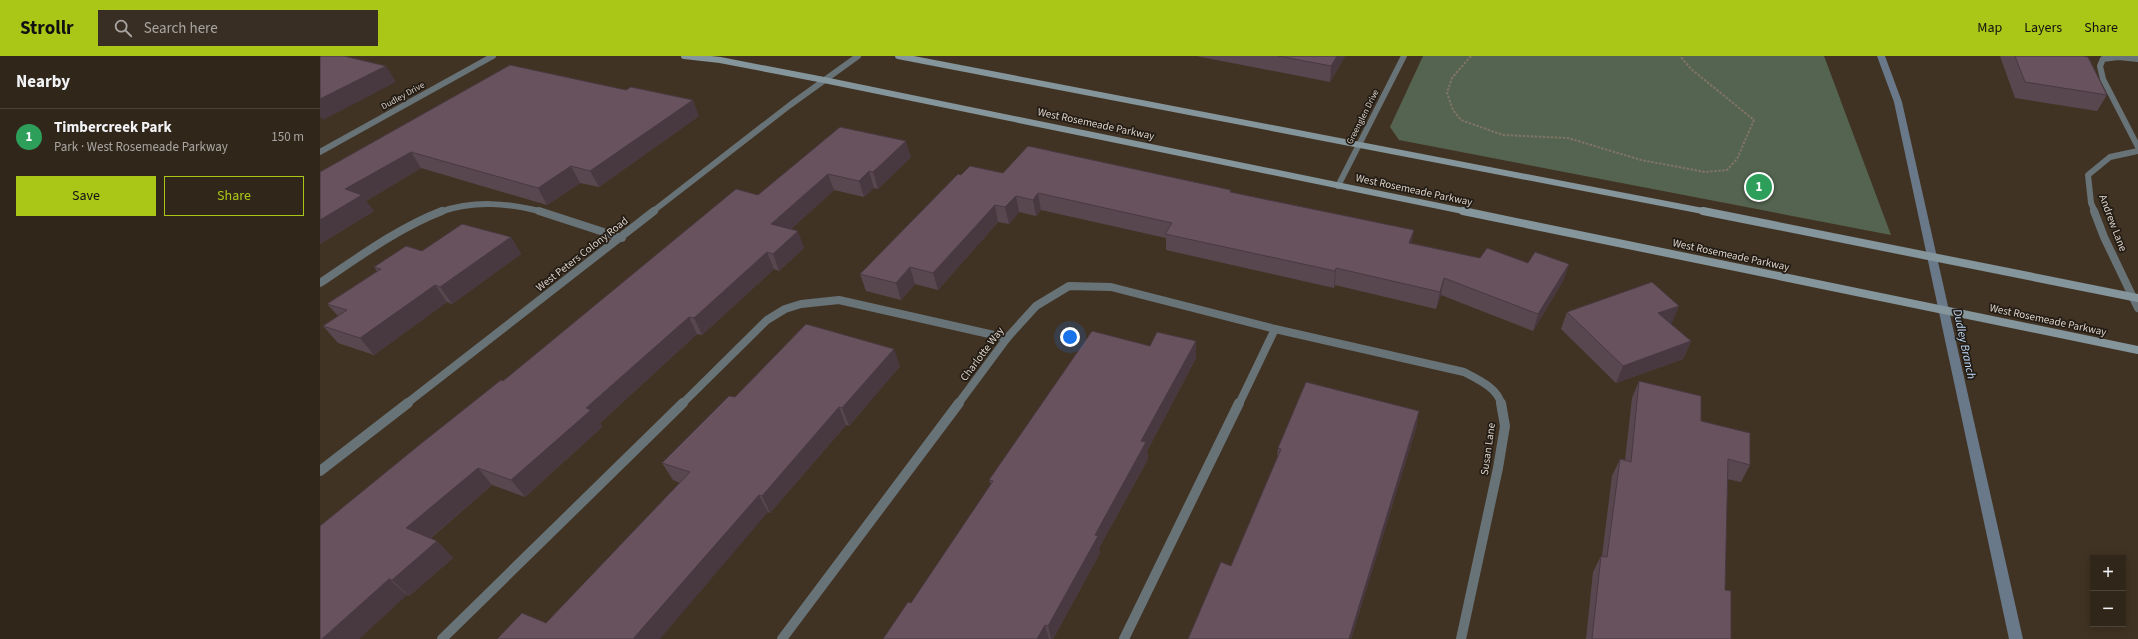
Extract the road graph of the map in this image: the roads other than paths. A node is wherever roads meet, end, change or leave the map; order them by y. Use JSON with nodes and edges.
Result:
{"nodes":[{"id":1,"x":494,"y":56,"type":"edge"},
{"id":2,"x":684,"y":56,"type":"edge"},
{"id":3,"x":858,"y":56,"type":"edge"},
{"id":4,"x":898,"y":56,"type":"edge"},
{"id":5,"x":1404,"y":56,"type":"edge"},
{"id":6,"x":2138,"y":59,"type":"edge"},
{"id":7,"x":824,"y":80,"type":"junction"},
{"id":8,"x":1358,"y":145,"type":"junction"},
{"id":9,"x":2138,"y":146,"type":"edge"},
{"id":10,"x":2138,"y":151,"type":"edge"},
{"id":11,"x":320,"y":152,"type":"edge"},
{"id":12,"x":1338,"y":186,"type":"junction"},
{"id":13,"x":622,"y":238,"type":"junction"},
{"id":14,"x":320,"y":283,"type":"edge"},
{"id":15,"x":2135,"y":298,"type":"edge"},
{"id":16,"x":2138,"y":308,"type":"edge"},
{"id":17,"x":1275,"y":329,"type":"junction"},
{"id":18,"x":1302,"y":334,"type":"joint"},
{"id":19,"x":1007,"y":338,"type":"junction"},
{"id":20,"x":2138,"y":350,"type":"edge"},
{"id":21,"x":320,"y":471,"type":"edge"},
{"id":22,"x":442,"y":639,"type":"edge"},
{"id":23,"x":782,"y":639,"type":"edge"},
{"id":24,"x":1124,"y":639,"type":"edge"},
{"id":25,"x":1461,"y":639,"type":"edge"}],
"edges":[{"from":1,"to":11,"type":"street","name":"Dudley Drive"},
{"from":2,"to":7,"type":"main road","name":"West Rosemeade Parkway"},
{"from":3,"to":7,"type":"street","name":"West Peters Colony Road"},
{"from":4,"to":8,"type":"main road"},
{"from":5,"to":8,"type":"street","name":"Greenglen Drive"},
{"from":6,"to":9,"type":"street"},
{"from":7,"to":12,"type":"main road","name":"West Rosemeade Parkway"},
{"from":7,"to":13,"type":"street","name":"West Peters Colony Road"},
{"from":8,"to":12,"type":"street","name":"Greenglen Drive"},
{"from":8,"to":15,"type":"main road"},
{"from":10,"to":15,"type":"street","name":"Andrew Lane"},
{"from":12,"to":20,"type":"main road","name":"West Rosemeade Parkway"},
{"from":13,"to":14,"type":"street"},
{"from":13,"to":21,"type":"street","name":"West Peters Colony Road"},
{"from":15,"to":16,"type":"street","name":"Andrew Lane"},
{"from":17,"to":18,"type":"street","name":"Charlotte Way"},
{"from":17,"to":19,"type":"street","name":"Charlotte Way"},
{"from":17,"to":24,"type":"street"},
{"from":18,"to":25,"type":"street","name":"Susan Lane"},
{"from":19,"to":22,"type":"street"},
{"from":19,"to":23,"type":"street","name":"Charlotte Way"}]}
